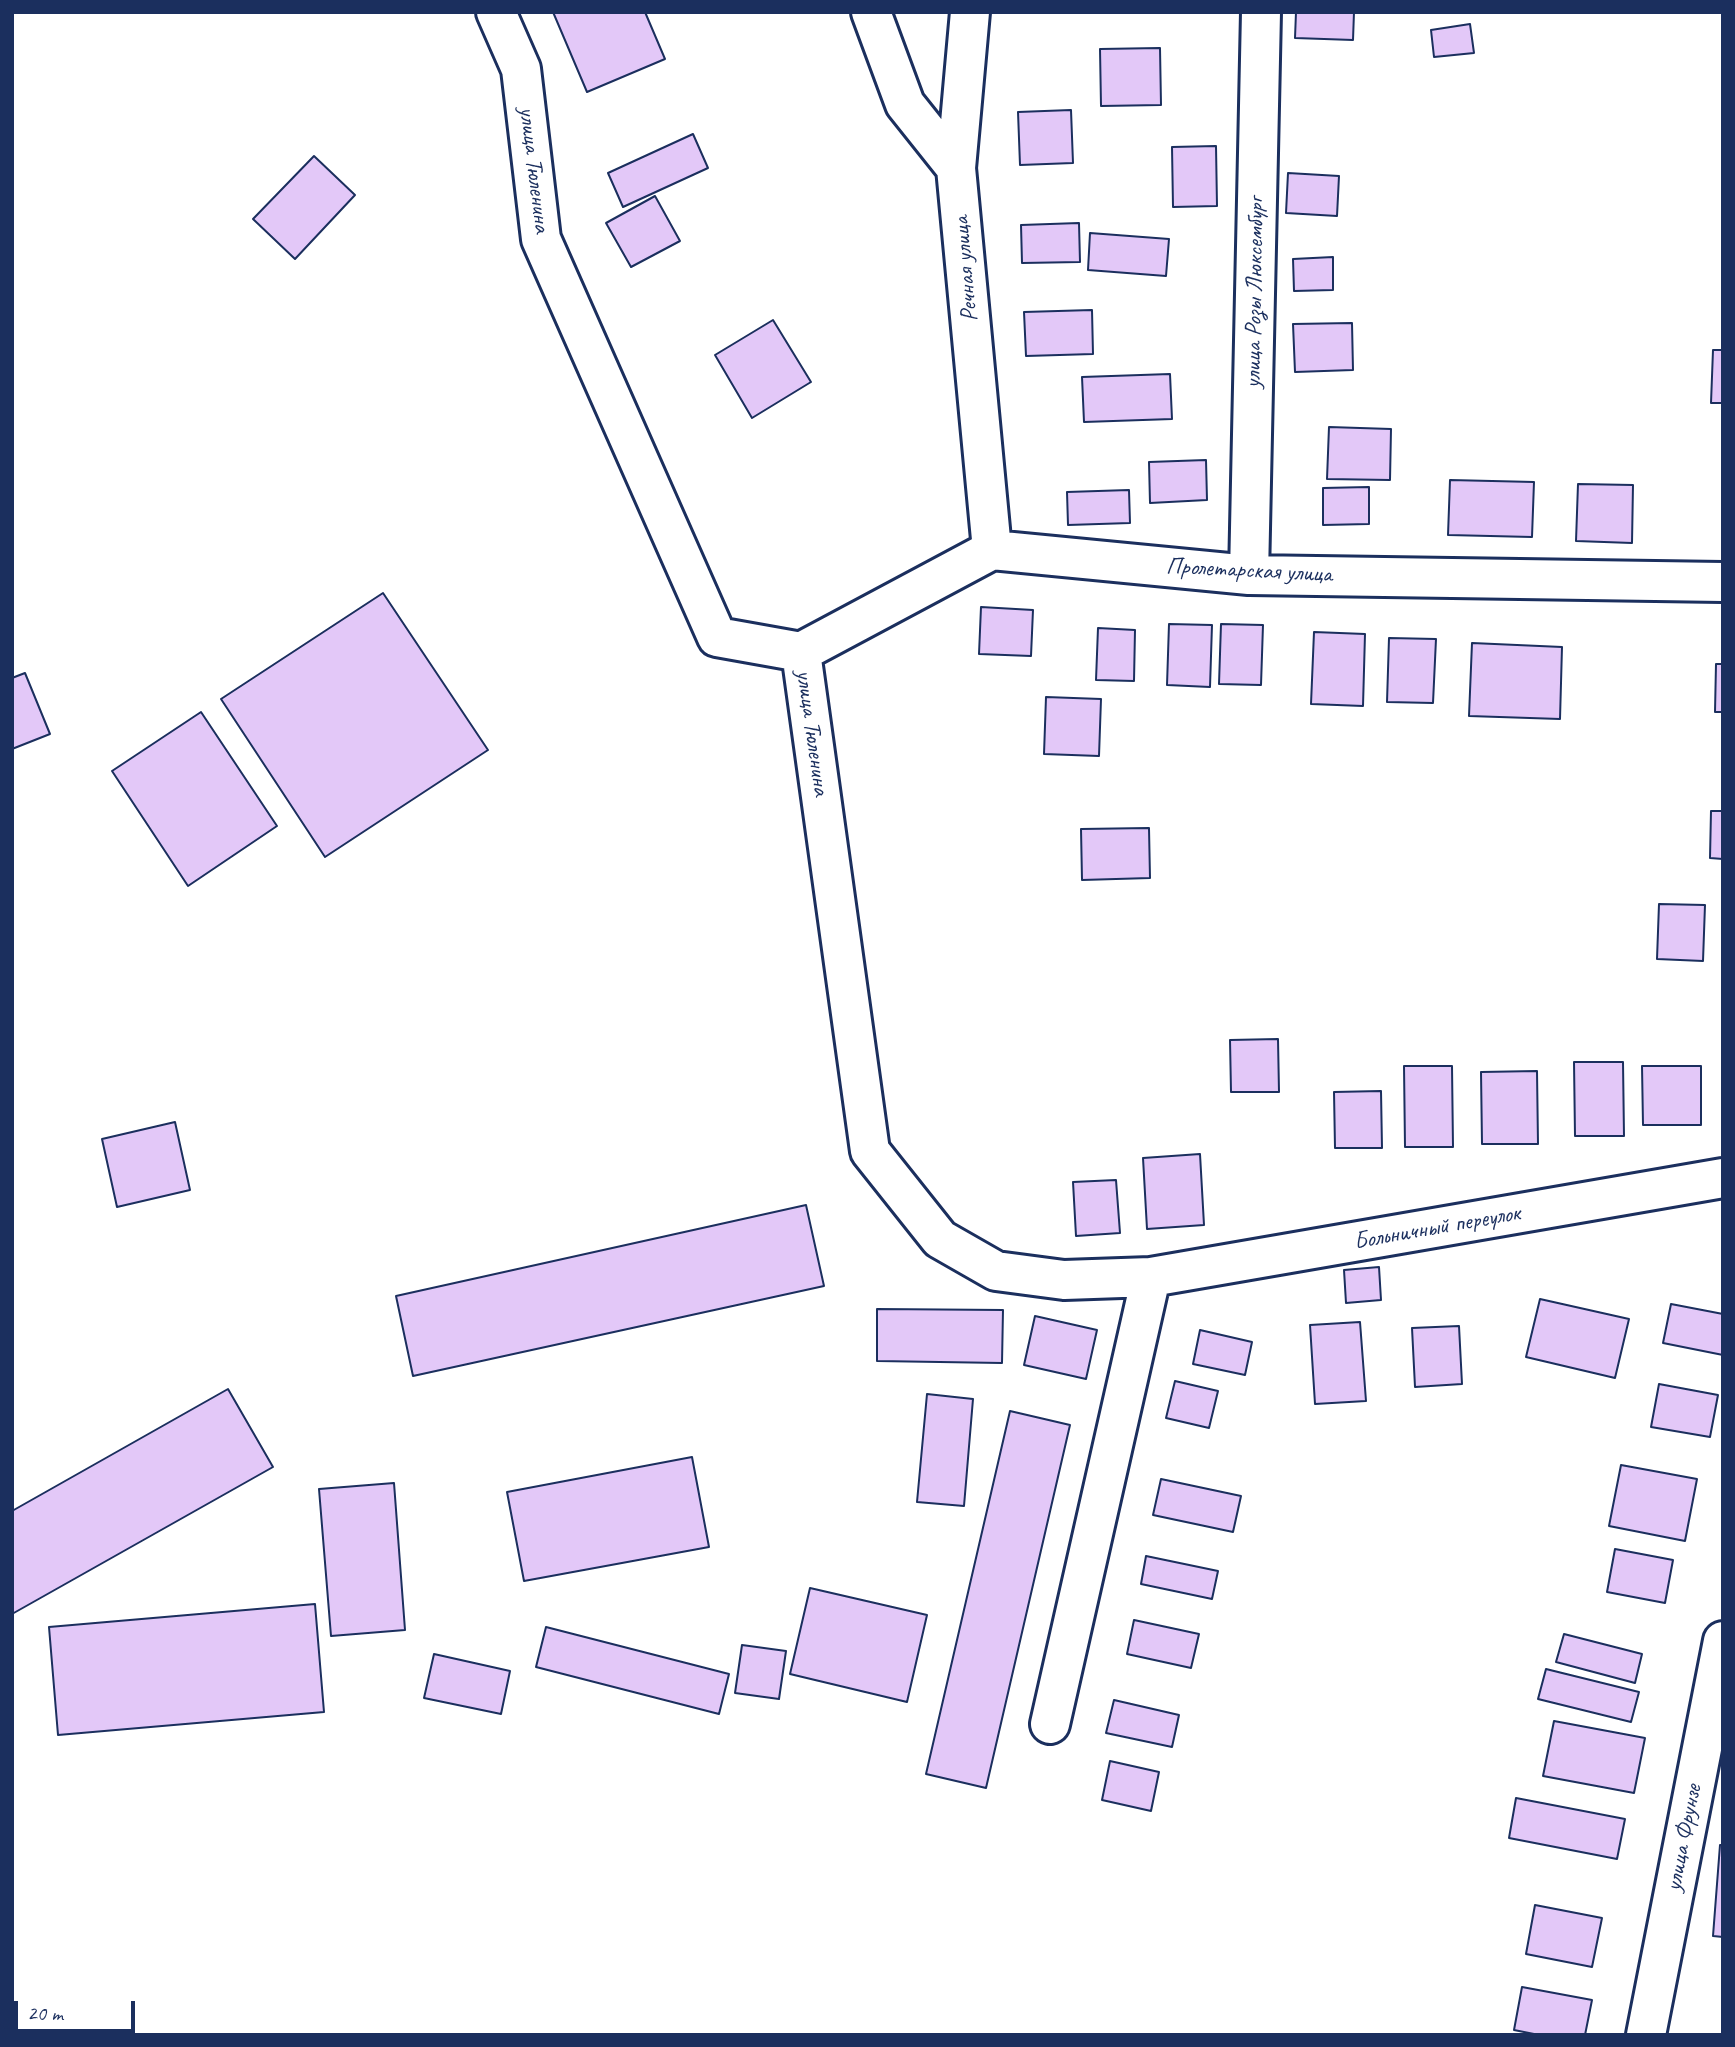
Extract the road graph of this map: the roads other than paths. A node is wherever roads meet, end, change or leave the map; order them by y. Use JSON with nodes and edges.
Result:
{"nodes":[{"id":1,"x":496,"y":12,"type":"edge"},
{"id":2,"x":871,"y":12,"type":"edge"},
{"id":3,"x":970,"y":12,"type":"edge"},
{"id":4,"x":1261,"y":12,"type":"edge"},
{"id":5,"x":956,"y":168,"type":"junction"},
{"id":6,"x":992,"y":550,"type":"junction"},
{"id":7,"x":1249,"y":575,"type":"junction"},
{"id":8,"x":1723,"y":582,"type":"edge"},
{"id":9,"x":801,"y":652,"type":"junction"},
{"id":10,"x":1723,"y":1178,"type":"edge"},
{"id":11,"x":1151,"y":1277,"type":"junction"},
{"id":12,"x":1064,"y":1280,"type":"joint"},
{"id":13,"x":1723,"y":1641,"type":"edge"},
{"id":14,"x":1050,"y":1724,"type":"dead end"},
{"id":15,"x":1646,"y":2035,"type":"edge"}],
"edges":[{"from":1,"to":9,"type":"street","name":"улица Тюленина"},
{"from":2,"to":5,"type":"street"},
{"from":3,"to":5,"type":"street","name":"Речная улица"},
{"from":4,"to":7,"type":"street","name":"улица Розы Люксембург"},
{"from":5,"to":6,"type":"street","name":"Речная улица"},
{"from":6,"to":7,"type":"street","name":"Пролетарская улица"},
{"from":6,"to":9,"type":"street"},
{"from":7,"to":8,"type":"street","name":"Пролетарская улица"},
{"from":9,"to":12,"type":"street","name":"улица Тюленина"},
{"from":10,"to":11,"type":"street","name":"Больничный переулок"},
{"from":11,"to":12,"type":"street","name":"Больничный переулок"},
{"from":11,"to":14,"type":"street"},
{"from":13,"to":15,"type":"street","name":"улица Фрунзе"}]}
